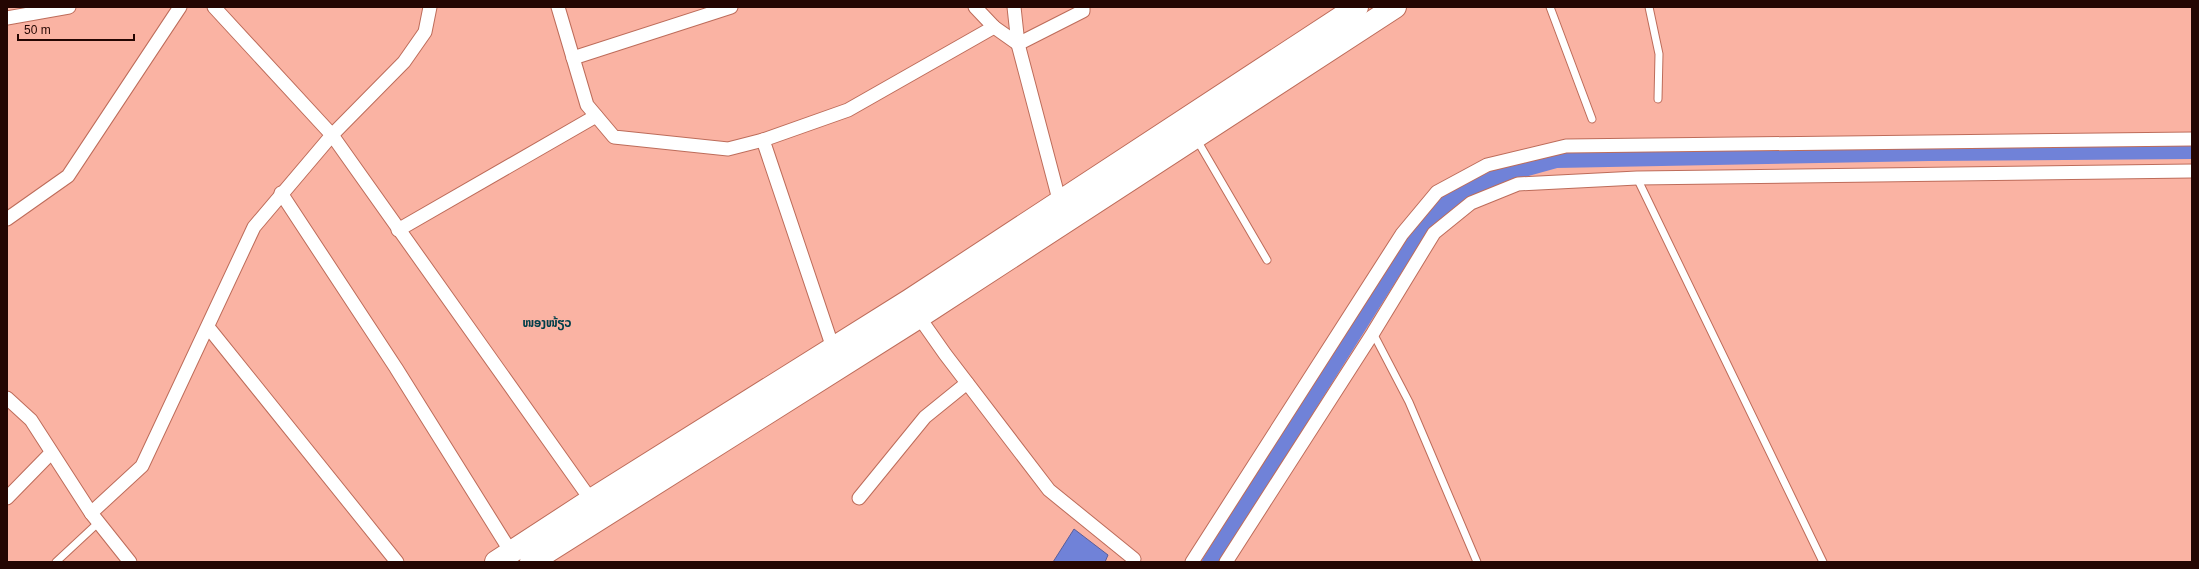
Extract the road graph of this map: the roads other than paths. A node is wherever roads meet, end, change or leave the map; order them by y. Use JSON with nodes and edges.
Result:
{"nodes":[{"id":1,"x":69,"y":7,"type":"edge"},
{"id":2,"x":180,"y":7,"type":"edge"},
{"id":3,"x":214,"y":7,"type":"edge"},
{"id":4,"x":430,"y":7,"type":"edge"},
{"id":5,"x":558,"y":7,"type":"edge"},
{"id":6,"x":731,"y":7,"type":"edge"},
{"id":7,"x":976,"y":7,"type":"edge"},
{"id":8,"x":1014,"y":7,"type":"edge"},
{"id":9,"x":1083,"y":7,"type":"edge"},
{"id":10,"x":1357,"y":7,"type":"edge"},
{"id":11,"x":1395,"y":7,"type":"edge"},
{"id":12,"x":1550,"y":7,"type":"edge"},
{"id":13,"x":1649,"y":7,"type":"edge"},
{"id":14,"x":7,"y":18,"type":"edge"},
{"id":15,"x":994,"y":27,"type":"junction"},
{"id":16,"x":1018,"y":44,"type":"junction"},
{"id":17,"x":573,"y":58,"type":"junction"},
{"id":18,"x":1658,"y":99,"type":"dead end"},
{"id":19,"x":596,"y":116,"type":"junction"},
{"id":20,"x":1592,"y":119,"type":"dead end"},
{"id":21,"x":332,"y":135,"type":"junction"},
{"id":22,"x":1196,"y":138,"type":"junction"},
{"id":23,"x":2192,"y":139,"type":"edge"},
{"id":24,"x":764,"y":140,"type":"junction"},
{"id":25,"x":2192,"y":171,"type":"edge"},
{"id":26,"x":1637,"y":178,"type":"junction"},
{"id":27,"x":282,"y":193,"type":"junction"},
{"id":28,"x":1062,"y":211,"type":"junction"},
{"id":29,"x":7,"y":219,"type":"edge"},
{"id":30,"x":398,"y":230,"type":"junction"},
{"id":31,"x":1267,"y":260,"type":"dead end"},
{"id":32,"x":919,"y":317,"type":"junction"},
{"id":33,"x":208,"y":326,"type":"junction"},
{"id":34,"x":1373,"y":333,"type":"junction"},
{"id":35,"x":833,"y":348,"type":"junction"},
{"id":36,"x":967,"y":383,"type":"junction"},
{"id":37,"x":7,"y":398,"type":"edge"},
{"id":38,"x":51,"y":453,"type":"junction"},
{"id":39,"x":7,"y":498,"type":"edge"},
{"id":40,"x":859,"y":498,"type":"dead end"},
{"id":41,"x":591,"y":500,"type":"junction"},
{"id":42,"x":95,"y":518,"type":"junction"},
{"id":43,"x":504,"y":557,"type":"edge"},
{"id":44,"x":1134,"y":559,"type":"dead end"},
{"id":45,"x":56,"y":562,"type":"edge"},
{"id":46,"x":130,"y":562,"type":"edge"},
{"id":47,"x":397,"y":562,"type":"edge"},
{"id":48,"x":531,"y":562,"type":"edge"},
{"id":49,"x":1192,"y":562,"type":"edge"},
{"id":50,"x":1226,"y":562,"type":"edge"},
{"id":51,"x":1478,"y":562,"type":"edge"},
{"id":52,"x":1823,"y":562,"type":"edge"}],
"edges":[{"from":1,"to":14,"type":"street"},
{"from":2,"to":29,"type":"street"},
{"from":3,"to":21,"type":"street"},
{"from":4,"to":21,"type":"street"},
{"from":5,"to":17,"type":"street"},
{"from":6,"to":17,"type":"street"},
{"from":7,"to":15,"type":"street"},
{"from":8,"to":16,"type":"street"},
{"from":9,"to":16,"type":"street"},
{"from":10,"to":28,"type":"highway"},
{"from":11,"to":22,"type":"highway"},
{"from":12,"to":20,"type":"lane"},
{"from":13,"to":18,"type":"lane"},
{"from":15,"to":16,"type":"street"},
{"from":15,"to":24,"type":"street"},
{"from":16,"to":28,"type":"street"},
{"from":17,"to":19,"type":"street"},
{"from":19,"to":24,"type":"street"},
{"from":19,"to":30,"type":"street"},
{"from":21,"to":27,"type":"street"},
{"from":21,"to":30,"type":"street"},
{"from":22,"to":28,"type":"highway"},
{"from":22,"to":31,"type":"lane"},
{"from":23,"to":49,"type":"street"},
{"from":24,"to":35,"type":"street"},
{"from":25,"to":26,"type":"street"},
{"from":26,"to":34,"type":"street"},
{"from":26,"to":52,"type":"lane"},
{"from":27,"to":33,"type":"street"},
{"from":27,"to":43,"type":"street"},
{"from":28,"to":32,"type":"highway"},
{"from":28,"to":35,"type":"highway"},
{"from":30,"to":41,"type":"street"},
{"from":32,"to":36,"type":"street"},
{"from":32,"to":48,"type":"highway"},
{"from":33,"to":42,"type":"street"},
{"from":33,"to":47,"type":"street"},
{"from":34,"to":50,"type":"street"},
{"from":34,"to":51,"type":"lane"},
{"from":35,"to":41,"type":"highway"},
{"from":36,"to":40,"type":"street"},
{"from":36,"to":44,"type":"street"},
{"from":37,"to":38,"type":"street"},
{"from":38,"to":39,"type":"street"},
{"from":38,"to":42,"type":"street"},
{"from":41,"to":43,"type":"highway"},
{"from":42,"to":45,"type":"lane"},
{"from":42,"to":46,"type":"street"}]}
